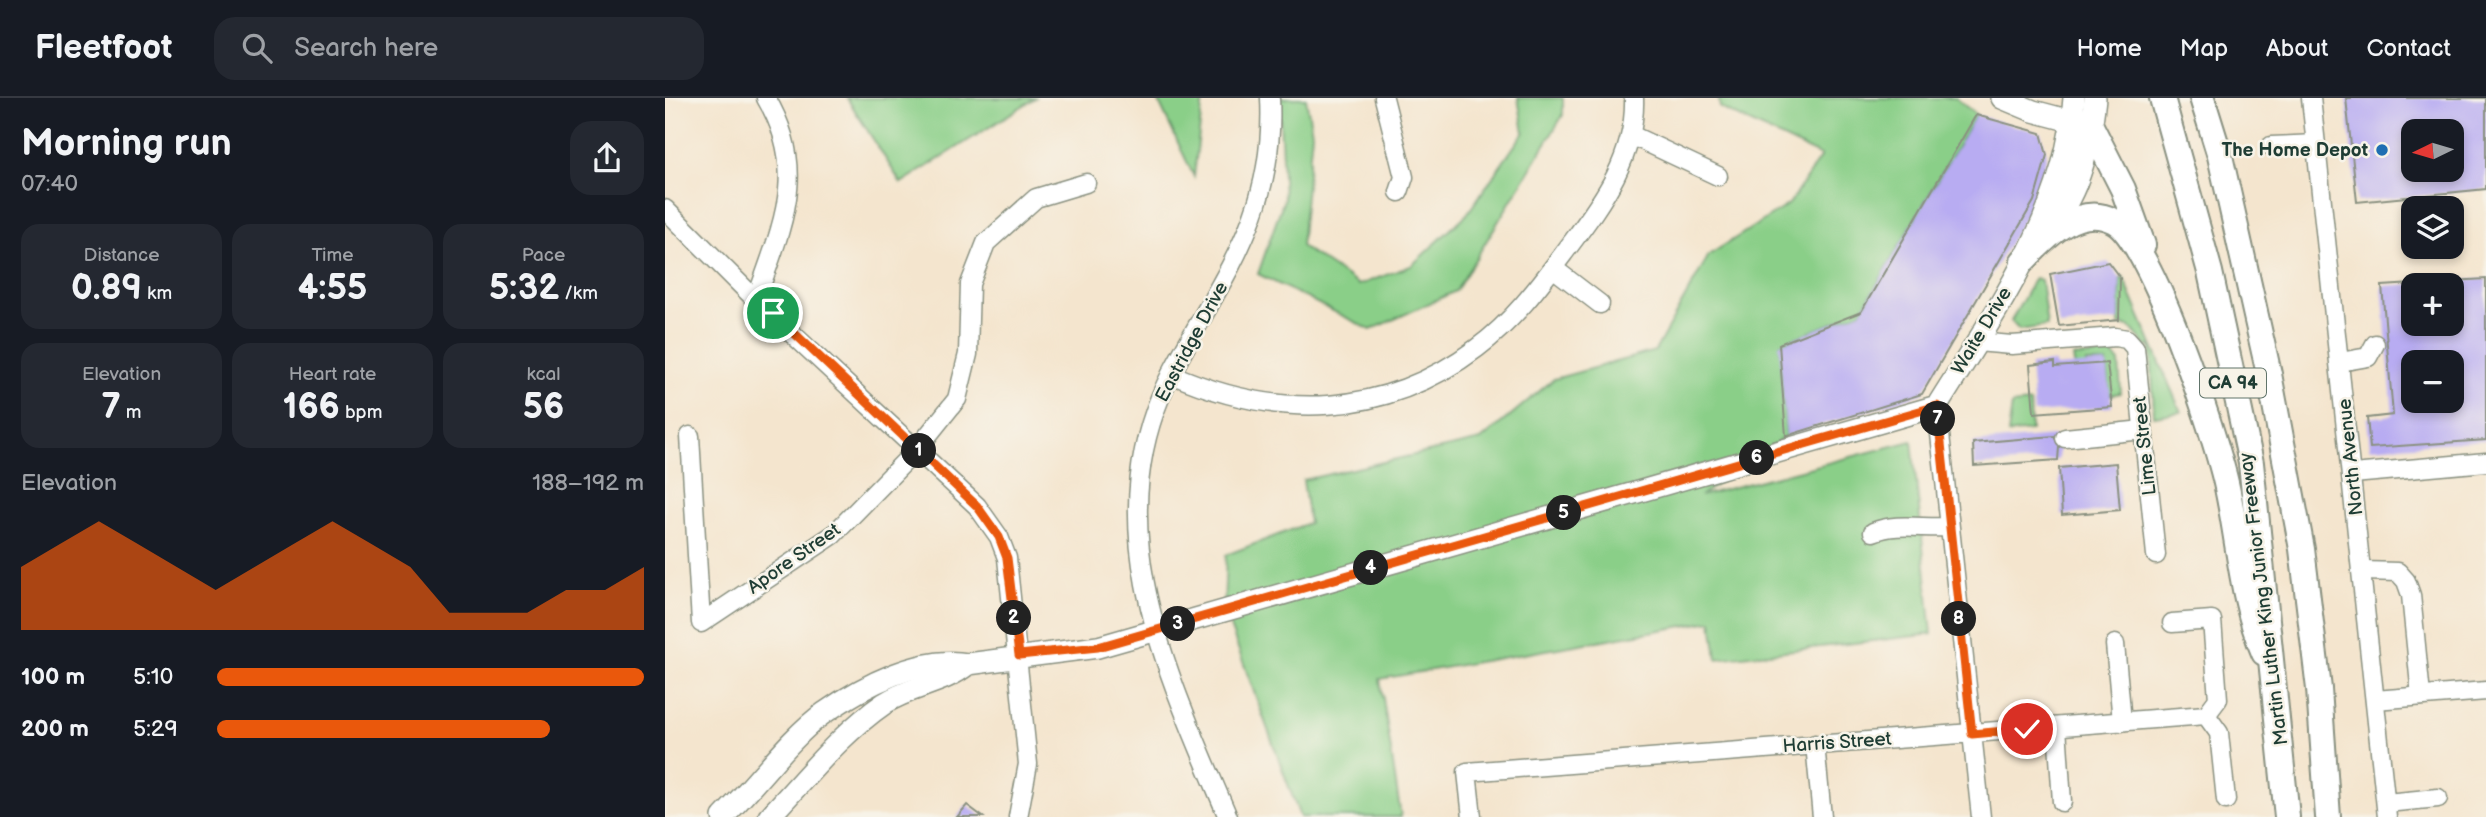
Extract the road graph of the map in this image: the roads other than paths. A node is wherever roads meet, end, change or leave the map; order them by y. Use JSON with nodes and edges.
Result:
{"nodes":[{"id":1,"x":767,"y":98,"type":"edge"},
{"id":2,"x":1270,"y":98,"type":"edge"},
{"id":3,"x":1384,"y":98,"type":"edge"},
{"id":4,"x":1634,"y":98,"type":"edge"},
{"id":5,"x":2002,"y":98,"type":"edge"},
{"id":6,"x":2074,"y":98,"type":"edge"},
{"id":7,"x":2095,"y":98,"type":"edge"},
{"id":8,"x":2162,"y":98,"type":"edge"},
{"id":9,"x":2202,"y":98,"type":"edge"},
{"id":10,"x":2311,"y":98,"type":"edge"},
{"id":11,"x":2082,"y":124,"type":"junction"},
{"id":12,"x":1631,"y":135,"type":"junction"},
{"id":13,"x":2316,"y":144,"type":"junction"},
{"id":14,"x":2271,"y":146,"type":"dead end"},
{"id":15,"x":1718,"y":176,"type":"dead end"},
{"id":16,"x":1086,"y":183,"type":"dead end"},
{"id":17,"x":1399,"y":192,"type":"dead end"},
{"id":18,"x":665,"y":209,"type":"edge"},
{"id":19,"x":2023,"y":261,"type":"junction"},
{"id":20,"x":1553,"y":268,"type":"junction"},
{"id":21,"x":2158,"y":290,"type":"junction"},
{"id":22,"x":756,"y":299,"type":"junction"},
{"id":23,"x":1600,"y":304,"type":"dead end"},
{"id":24,"x":1977,"y":342,"type":"junction"},
{"id":25,"x":2375,"y":344,"type":"dead end"},
{"id":26,"x":2340,"y":362,"type":"junction"},
{"id":27,"x":1171,"y":374,"type":"junction"},
{"id":28,"x":1937,"y":406,"type":"junction"},
{"id":29,"x":2143,"y":430,"type":"junction"},
{"id":30,"x":690,"y":436,"type":"dead end"},
{"id":31,"x":2065,"y":438,"type":"dead end"},
{"id":32,"x":917,"y":449,"type":"junction"},
{"id":33,"x":2486,"y":462,"type":"edge"},
{"id":34,"x":2353,"y":474,"type":"junction"},
{"id":35,"x":1949,"y":527,"type":"junction"},
{"id":36,"x":1873,"y":532,"type":"dead end"},
{"id":37,"x":2156,"y":555,"type":"dead end"},
{"id":38,"x":2363,"y":571,"type":"junction"},
{"id":39,"x":2172,"y":623,"type":"dead end"},
{"id":40,"x":1158,"y":630,"type":"junction"},
{"id":41,"x":2115,"y":644,"type":"dead end"},
{"id":42,"x":1019,"y":655,"type":"junction"},
{"id":43,"x":968,"y":664,"type":"junction"},
{"id":44,"x":2273,"y":674,"type":"junction"},
{"id":45,"x":2486,"y":691,"type":"edge"},
{"id":46,"x":2421,"y":696,"type":"junction"},
{"id":47,"x":2375,"y":699,"type":"junction"},
{"id":48,"x":2206,"y":715,"type":"junction"},
{"id":49,"x":2122,"y":722,"type":"junction"},
{"id":50,"x":2057,"y":727,"type":"junction"},
{"id":51,"x":1972,"y":734,"type":"junction"},
{"id":52,"x":1815,"y":744,"type":"junction"},
{"id":53,"x":2324,"y":760,"type":"junction"},
{"id":54,"x":2438,"y":798,"type":"dead end"},
{"id":55,"x":2225,"y":800,"type":"dead end"},
{"id":56,"x":2062,"y":802,"type":"dead end"},
{"id":57,"x":2386,"y":810,"type":"edge"},
{"id":58,"x":723,"y":817,"type":"edge"},
{"id":59,"x":769,"y":817,"type":"edge"},
{"id":60,"x":1018,"y":817,"type":"edge"},
{"id":61,"x":1228,"y":817,"type":"edge"},
{"id":62,"x":1472,"y":817,"type":"edge"},
{"id":63,"x":1822,"y":817,"type":"edge"},
{"id":64,"x":1980,"y":817,"type":"edge"},
{"id":65,"x":2285,"y":817,"type":"edge"},
{"id":66,"x":2328,"y":817,"type":"edge"},
{"id":67,"x":2341,"y":817,"type":"edge"}],
"edges":[{"from":1,"to":22,"type":"street"},
{"from":2,"to":27,"type":"street","name":"Eastridge Drive"},
{"from":3,"to":17,"type":"street"},
{"from":4,"to":12,"type":"street"},
{"from":5,"to":11,"type":"main road"},
{"from":6,"to":11,"type":"main road","name":"Waite Drive"},
{"from":7,"to":11,"type":"main road","name":"Waite Drive"},
{"from":8,"to":44,"type":"highway","name":"Martin Luther King Junior Freeway","number":"CA 94"},
{"from":9,"to":53,"type":"highway","name":"Martin Luther King Junior Freeway","number":"CA 94"},
{"from":10,"to":13,"type":"street","name":"North Avenue"},
{"from":11,"to":19,"type":"main road","name":"Waite Drive"},
{"from":11,"to":21,"type":"highway"},
{"from":12,"to":15,"type":"street"},
{"from":12,"to":20,"type":"street"},
{"from":13,"to":14,"type":"street"},
{"from":13,"to":26,"type":"street","name":"North Avenue"},
{"from":16,"to":32,"type":"street","name":"Apore Street"},
{"from":18,"to":22,"type":"street"},
{"from":19,"to":21,"type":"highway"},
{"from":19,"to":24,"type":"main road","name":"Waite Drive"},
{"from":20,"to":23,"type":"street"},
{"from":20,"to":27,"type":"street"},
{"from":21,"to":44,"type":"highway"},
{"from":22,"to":32,"type":"street"},
{"from":24,"to":28,"type":"main road","name":"Waite Drive"},
{"from":24,"to":29,"type":"street","name":"Lime Street"},
{"from":25,"to":26,"type":"street"},
{"from":26,"to":34,"type":"street","name":"North Avenue"},
{"from":27,"to":40,"type":"street","name":"Eastridge Drive"},
{"from":28,"to":35,"type":"street"},
{"from":28,"to":40,"type":"main road"},
{"from":29,"to":31,"type":"street"},
{"from":29,"to":37,"type":"street","name":"Lime Street"},
{"from":30,"to":32,"type":"street","name":"Apore Street"},
{"from":32,"to":42,"type":"street"},
{"from":33,"to":34,"type":"street"},
{"from":34,"to":38,"type":"street","name":"North Avenue"},
{"from":35,"to":36,"type":"street"},
{"from":35,"to":51,"type":"street"},
{"from":38,"to":46,"type":"street"},
{"from":38,"to":47,"type":"street","name":"North Avenue"},
{"from":39,"to":48,"type":"street"},
{"from":40,"to":42,"type":"main road"},
{"from":40,"to":61,"type":"street","name":"Eastridge Drive"},
{"from":41,"to":49,"type":"street"},
{"from":42,"to":43,"type":"main road"},
{"from":42,"to":60,"type":"street"},
{"from":43,"to":58,"type":"main road"},
{"from":43,"to":59,"type":"main road"},
{"from":44,"to":65,"type":"highway","name":"Martin Luther King Junior Freeway","number":"CA 94"},
{"from":45,"to":46,"type":"street"},
{"from":46,"to":47,"type":"street"},
{"from":47,"to":57,"type":"street","name":"North Avenue"},
{"from":48,"to":49,"type":"street","name":"Harris Street"},
{"from":48,"to":55,"type":"street"},
{"from":49,"to":50,"type":"street","name":"Harris Street"},
{"from":50,"to":51,"type":"street","name":"Harris Street"},
{"from":50,"to":56,"type":"street"},
{"from":51,"to":52,"type":"street","name":"Harris Street"},
{"from":51,"to":64,"type":"street"},
{"from":52,"to":62,"type":"street","name":"Harris Street"},
{"from":52,"to":63,"type":"street"},
{"from":53,"to":66,"type":"highway","name":"Martin Luther King Junior Freeway","number":"CA 94"},
{"from":53,"to":67,"type":"highway"},
{"from":54,"to":57,"type":"street"}]}
